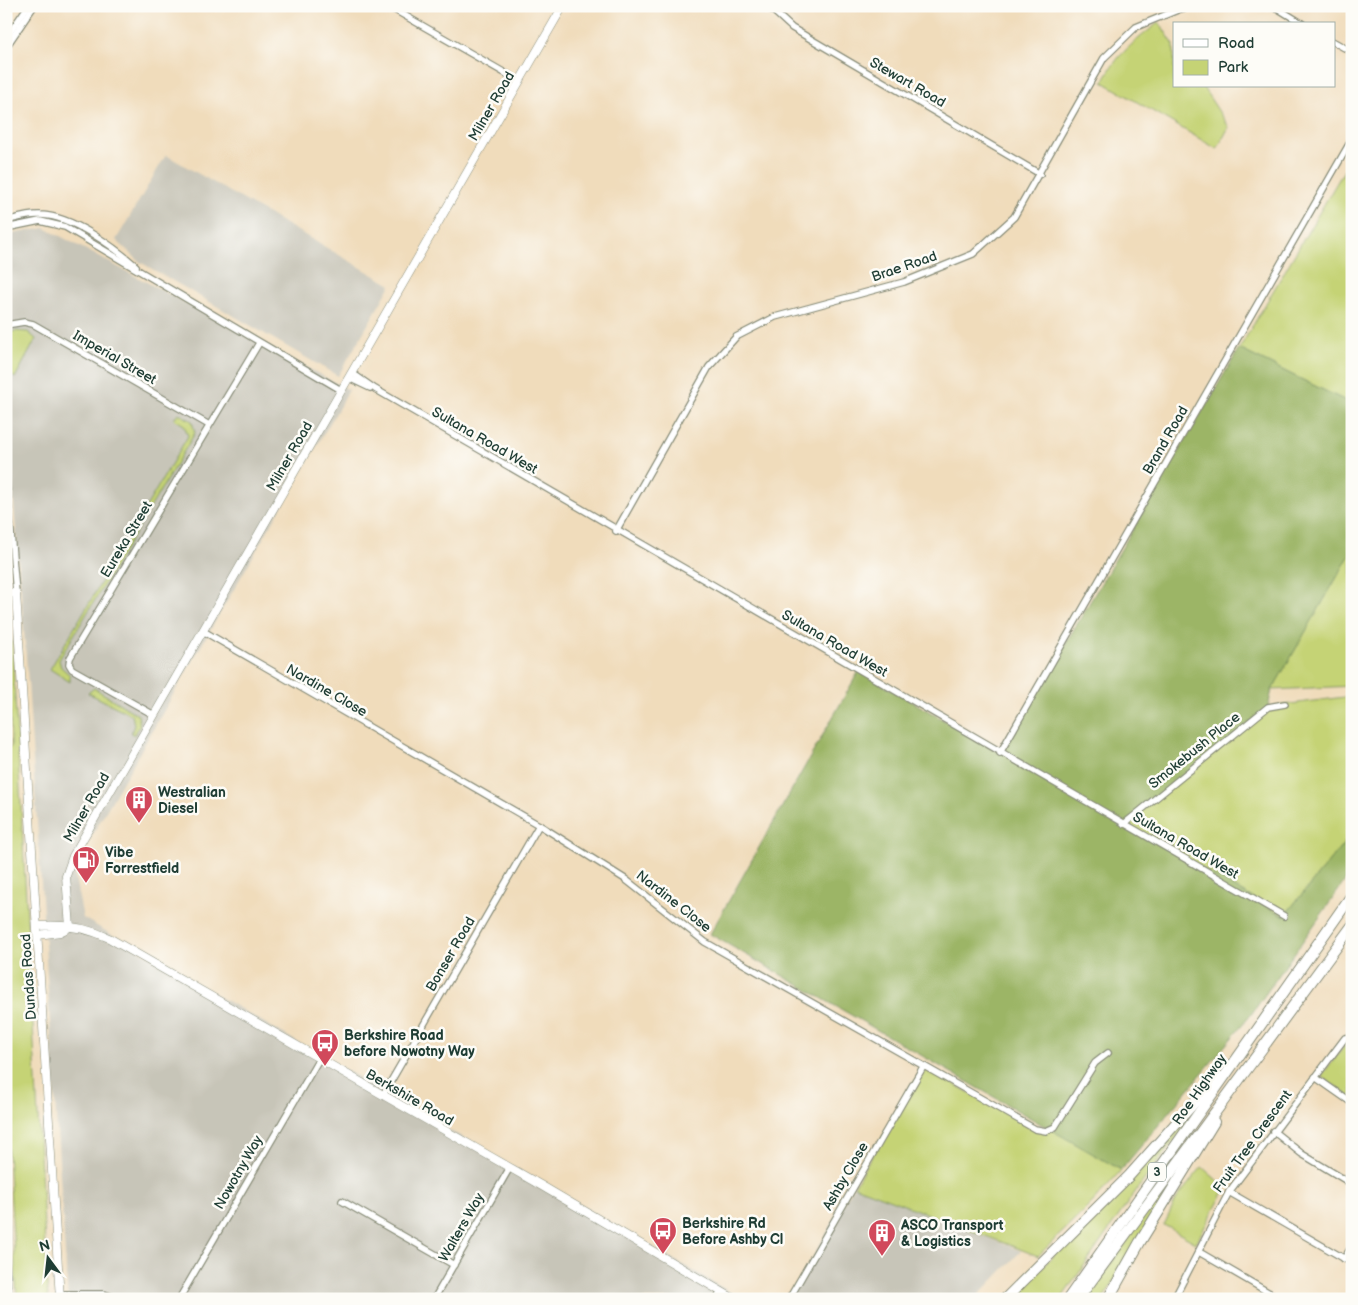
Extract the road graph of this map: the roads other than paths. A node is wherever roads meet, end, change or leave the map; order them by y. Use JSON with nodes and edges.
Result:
{"nodes":[{"id":1,"x":28,"y":6,"type":"edge"},
{"id":2,"x":34,"y":6,"type":"edge"},
{"id":3,"x":388,"y":6,"type":"edge"},
{"id":4,"x":562,"y":6,"type":"edge"},
{"id":5,"x":768,"y":6,"type":"edge"},
{"id":6,"x":1192,"y":6,"type":"edge"},
{"id":7,"x":1267,"y":6,"type":"edge"},
{"id":8,"x":1300,"y":22,"type":"edge"},
{"id":9,"x":6,"y":38,"type":"edge"},
{"id":10,"x":1336,"y":43,"type":"edge"},
{"id":11,"x":6,"y":47,"type":"edge"},
{"id":12,"x":1352,"y":52,"type":"edge"},
{"id":13,"x":519,"y":81,"type":"junction"},
{"id":14,"x":1352,"y":139,"type":"edge"},
{"id":15,"x":1040,"y":174,"type":"junction"},
{"id":16,"x":6,"y":221,"type":"edge"},
{"id":17,"x":6,"y":228,"type":"edge"},
{"id":18,"x":149,"y":277,"type":"junction"},
{"id":19,"x":6,"y":325,"type":"edge"},
{"id":20,"x":259,"y":343,"type":"junction"},
{"id":21,"x":350,"y":376,"type":"junction"},
{"id":22,"x":341,"y":390,"type":"junction"},
{"id":23,"x":209,"y":424,"type":"junction"},
{"id":24,"x":6,"y":475,"type":"edge"},
{"id":25,"x":616,"y":531,"type":"junction"},
{"id":26,"x":6,"y":592,"type":"edge"},
{"id":27,"x":16,"y":593,"type":"junction"},
{"id":28,"x":203,"y":631,"type":"junction"},
{"id":29,"x":1284,"y":704,"type":"dead end"},
{"id":30,"x":154,"y":715,"type":"junction"},
{"id":31,"x":1000,"y":753,"type":"junction"},
{"id":32,"x":1124,"y":824,"type":"junction"},
{"id":33,"x":539,"y":826,"type":"junction"},
{"id":34,"x":1352,"y":895,"type":"edge"},
{"id":35,"x":1284,"y":916,"type":"dead end"},
{"id":36,"x":38,"y":926,"type":"junction"},
{"id":37,"x":1352,"y":926,"type":"edge"},
{"id":38,"x":70,"y":927,"type":"junction"},
{"id":39,"x":38,"y":935,"type":"junction"},
{"id":40,"x":1352,"y":1037,"type":"edge"},
{"id":41,"x":1246,"y":1046,"type":"junction"},
{"id":42,"x":1108,"y":1053,"type":"dead end"},
{"id":43,"x":319,"y":1058,"type":"junction"},
{"id":44,"x":923,"y":1066,"type":"junction"},
{"id":45,"x":1247,"y":1068,"type":"junction"},
{"id":46,"x":1315,"y":1077,"type":"junction"},
{"id":47,"x":383,"y":1095,"type":"junction"},
{"id":48,"x":1352,"y":1103,"type":"edge"},
{"id":49,"x":1273,"y":1131,"type":"junction"},
{"id":50,"x":509,"y":1169,"type":"junction"},
{"id":51,"x":1352,"y":1184,"type":"edge"},
{"id":52,"x":1229,"y":1192,"type":"junction"},
{"id":53,"x":342,"y":1201,"type":"dead end"},
{"id":54,"x":1352,"y":1246,"type":"edge"},
{"id":55,"x":1198,"y":1252,"type":"junction"},
{"id":56,"x":1344,"y":1259,"type":"junction"},
{"id":57,"x":1352,"y":1263,"type":"edge"},
{"id":58,"x":454,"y":1265,"type":"junction"},
{"id":59,"x":721,"y":1291,"type":"junction"},
{"id":60,"x":60,"y":1296,"type":"edge"},
{"id":61,"x":119,"y":1299,"type":"edge"},
{"id":62,"x":179,"y":1299,"type":"edge"},
{"id":63,"x":434,"y":1299,"type":"edge"},
{"id":64,"x":716,"y":1299,"type":"edge"},
{"id":65,"x":734,"y":1299,"type":"edge"},
{"id":66,"x":789,"y":1299,"type":"edge"},
{"id":67,"x":1005,"y":1299,"type":"edge"},
{"id":68,"x":1068,"y":1299,"type":"edge"},
{"id":69,"x":1078,"y":1299,"type":"edge"},
{"id":70,"x":1108,"y":1299,"type":"edge"},
{"id":71,"x":1174,"y":1299,"type":"edge"},
{"id":72,"x":1280,"y":1299,"type":"edge"}],
"edges":[{"from":1,"to":9,"type":"street"},
{"from":2,"to":11,"type":"street"},
{"from":3,"to":13,"type":"street"},
{"from":4,"to":13,"type":"main road","name":"Milner Road"},
{"from":5,"to":15,"type":"street","name":"Stewart Road"},
{"from":6,"to":15,"type":"street","name":"Brae Road"},
{"from":7,"to":8,"type":"street"},
{"from":10,"to":12,"type":"street"},
{"from":13,"to":21,"type":"main road","name":"Milner Road"},
{"from":14,"to":31,"type":"street","name":"Brand Road"},
{"from":15,"to":25,"type":"street","name":"Brae Road"},
{"from":16,"to":18,"type":"street"},
{"from":17,"to":18,"type":"street"},
{"from":18,"to":20,"type":"street"},
{"from":19,"to":23,"type":"street","name":"Imperial Street"},
{"from":20,"to":22,"type":"street"},
{"from":20,"to":23,"type":"street","name":"Eureka Street"},
{"from":21,"to":22,"type":"main road","name":"Milner Road"},
{"from":21,"to":25,"type":"street","name":"Sultana Road West"},
{"from":22,"to":28,"type":"main road","name":"Milner Road"},
{"from":23,"to":30,"type":"street","name":"Eureka Street"},
{"from":24,"to":27,"type":"street","name":"Dundas Road"},
{"from":25,"to":31,"type":"street","name":"Sultana Road West"},
{"from":26,"to":27,"type":"main road"},
{"from":27,"to":36,"type":"main road","name":"Dundas Road"},
{"from":28,"to":30,"type":"main road","name":"Milner Road"},
{"from":28,"to":33,"type":"street","name":"Nardine Close"},
{"from":29,"to":32,"type":"street","name":"Smokebush Place"},
{"from":30,"to":38,"type":"main road","name":"Milner Road"},
{"from":31,"to":32,"type":"street","name":"Sultana Road West"},
{"from":32,"to":35,"type":"street","name":"Sultana Road West"},
{"from":33,"to":44,"type":"street","name":"Nardine Close"},
{"from":33,"to":47,"type":"street","name":"Bonser Road"},
{"from":34,"to":41,"type":"highway","name":"Roe Highway","number":"3"},
{"from":36,"to":38,"type":"main road","name":"Berkshire Road"},
{"from":36,"to":39,"type":"main road","name":"Dundas Road"},
{"from":37,"to":45,"type":"highway","name":"Roe Highway","number":"3"},
{"from":38,"to":39,"type":"main road","name":"Berkshire Road"},
{"from":38,"to":43,"type":"main road","name":"Berkshire Road"},
{"from":39,"to":60,"type":"main road","name":"Dundas Road"},
{"from":40,"to":46,"type":"street","name":"Fruit Tree Crescent"},
{"from":41,"to":67,"type":"highway"},
{"from":41,"to":68,"type":"highway","name":"Roe Highway","number":"3"},
{"from":42,"to":44,"type":"street","name":"Nardine Close"},
{"from":43,"to":47,"type":"main road","name":"Berkshire Road"},
{"from":43,"to":62,"type":"street","name":"Nowotny Way"},
{"from":44,"to":66,"type":"street","name":"Ashby Close"},
{"from":45,"to":69,"type":"highway","name":"Roe Highway","number":"3"},
{"from":45,"to":70,"type":"highway"},
{"from":46,"to":48,"type":"street"},
{"from":46,"to":49,"type":"street","name":"Fruit Tree Crescent"},
{"from":47,"to":50,"type":"main road","name":"Berkshire Road"},
{"from":49,"to":51,"type":"street"},
{"from":49,"to":52,"type":"street","name":"Fruit Tree Crescent"},
{"from":50,"to":58,"type":"street","name":"Walters Way"},
{"from":50,"to":59,"type":"main road","name":"Berkshire Road"},
{"from":52,"to":55,"type":"street","name":"Fruit Tree Crescent"},
{"from":52,"to":56,"type":"street"},
{"from":53,"to":58,"type":"street"},
{"from":54,"to":56,"type":"street"},
{"from":55,"to":71,"type":"street","name":"Fruit Tree Crescent"},
{"from":55,"to":72,"type":"street"},
{"from":56,"to":57,"type":"street"},
{"from":58,"to":63,"type":"street","name":"Walters Way"},
{"from":59,"to":64,"type":"street"},
{"from":59,"to":65,"type":"main road","name":"Berkshire Road"},
{"from":60,"to":61,"type":"street"}]}
